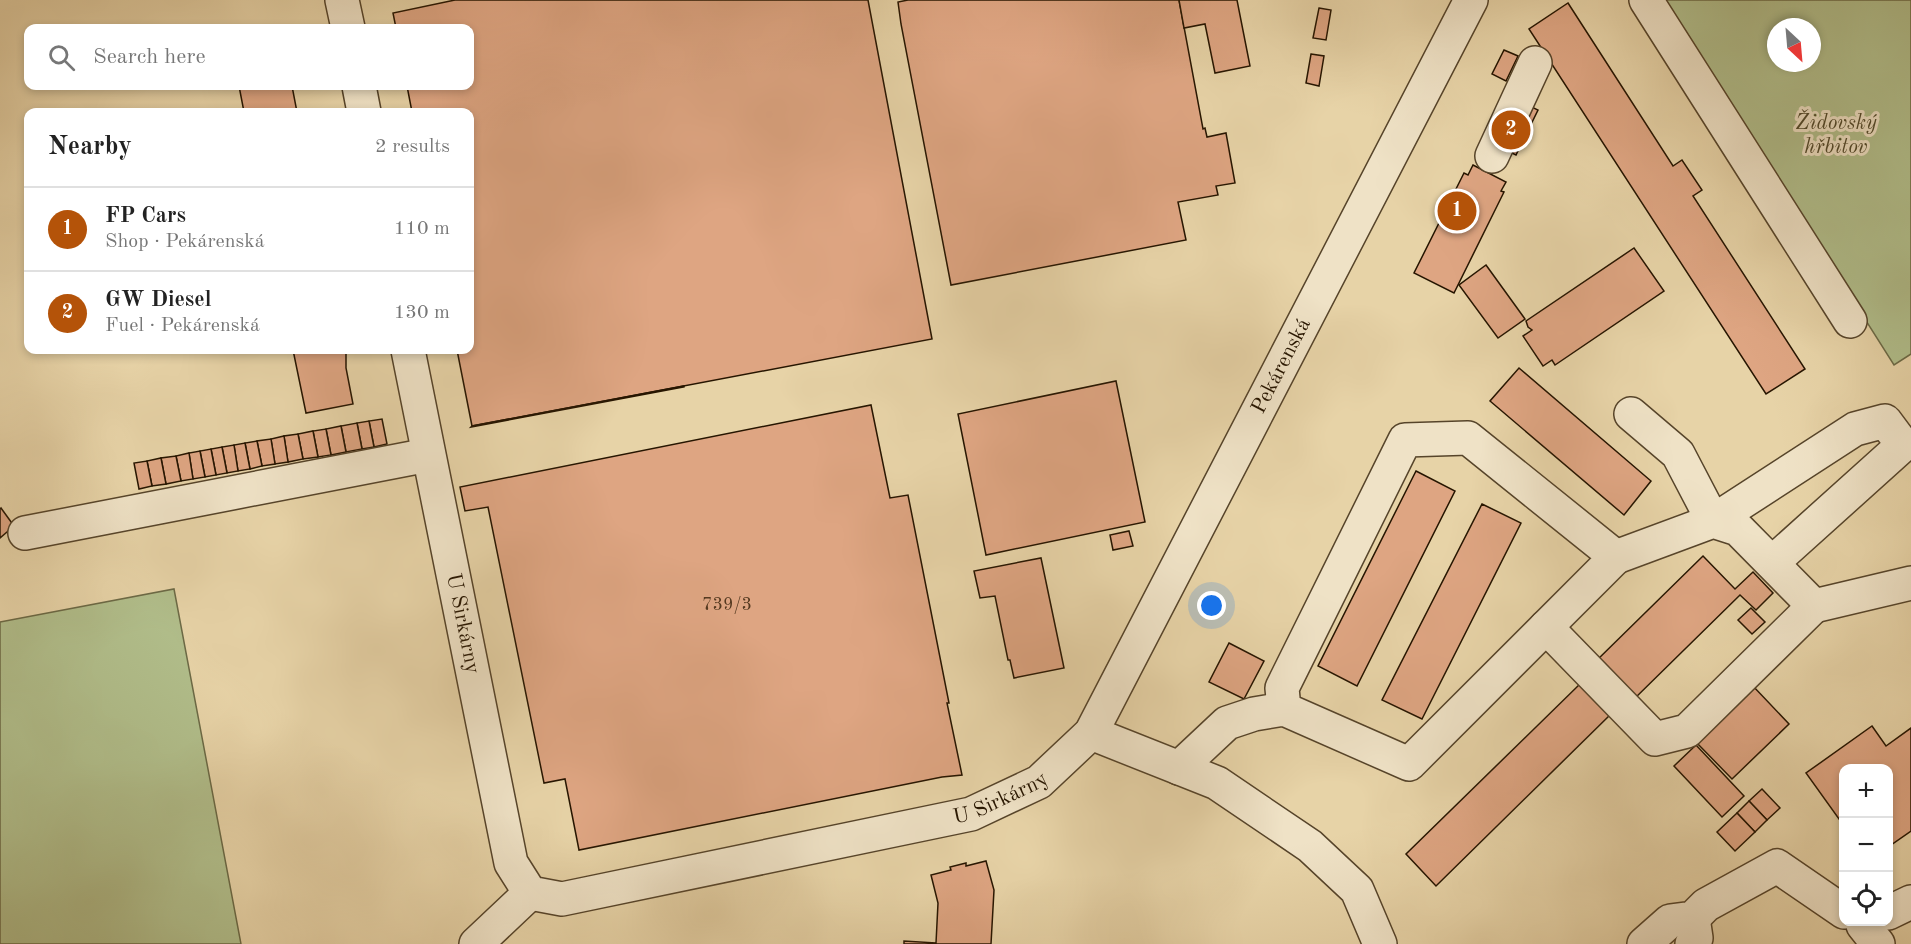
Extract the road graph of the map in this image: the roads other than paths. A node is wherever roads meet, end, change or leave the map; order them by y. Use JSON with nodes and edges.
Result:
{"nodes":[{"id":1,"x":342,"y":0,"type":"edge"},
{"id":2,"x":1470,"y":0,"type":"edge"},
{"id":3,"x":1646,"y":0,"type":"edge"},
{"id":4,"x":347,"y":24,"type":"edge"},
{"id":5,"x":1535,"y":63,"type":"dead end"},
{"id":6,"x":360,"y":90,"type":"edge"},
{"id":7,"x":363,"y":108,"type":"edge"},
{"id":8,"x":1492,"y":156,"type":"dead end"},
{"id":9,"x":1850,"y":321,"type":"dead end"},
{"id":10,"x":409,"y":354,"type":"edge"},
{"id":11,"x":1631,"y":414,"type":"dead end"},
{"id":12,"x":428,"y":455,"type":"junction"},
{"id":13,"x":1713,"y":521,"type":"junction"},
{"id":14,"x":25,"y":533,"type":"dead end"},
{"id":15,"x":1616,"y":557,"type":"junction"},
{"id":16,"x":1772,"y":563,"type":"junction"},
{"id":17,"x":1911,"y":583,"type":"edge"},
{"id":18,"x":1814,"y":606,"type":"junction"},
{"id":19,"x":1546,"y":627,"type":"junction"},
{"id":20,"x":1284,"y":709,"type":"junction"},
{"id":21,"x":1091,"y":733,"type":"junction"},
{"id":22,"x":1179,"y":768,"type":"junction"},
{"id":23,"x":530,"y":893,"type":"junction"},
{"id":24,"x":1911,"y":902,"type":"edge"},
{"id":25,"x":1839,"y":905,"type":"edge"},
{"id":26,"x":1893,"y":911,"type":"edge"},
{"id":27,"x":1693,"y":931,"type":"edge"},
{"id":28,"x":476,"y":944,"type":"edge"},
{"id":29,"x":1380,"y":944,"type":"edge"},
{"id":30,"x":1644,"y":944,"type":"edge"}],
"edges":[{"from":1,"to":4,"type":"street"},
{"from":2,"to":21,"type":"street","name":"Pekárenská"},
{"from":3,"to":9,"type":"street"},
{"from":5,"to":8,"type":"street"},
{"from":6,"to":7,"type":"street"},
{"from":10,"to":12,"type":"street","name":"U Sirkárny"},
{"from":11,"to":13,"type":"street"},
{"from":12,"to":14,"type":"street"},
{"from":12,"to":23,"type":"street","name":"U Sirkárny"},
{"from":13,"to":15,"type":"street"},
{"from":13,"to":16,"type":"street"},
{"from":13,"to":16,"type":"street"},
{"from":15,"to":19,"type":"street"},
{"from":15,"to":20,"type":"street"},
{"from":16,"to":18,"type":"street"},
{"from":17,"to":18,"type":"street"},
{"from":18,"to":19,"type":"street"},
{"from":19,"to":20,"type":"street"},
{"from":20,"to":22,"type":"street"},
{"from":21,"to":22,"type":"street"},
{"from":21,"to":23,"type":"street","name":"U Sirkárny"},
{"from":22,"to":29,"type":"street"},
{"from":23,"to":28,"type":"street"},
{"from":24,"to":26,"type":"street"},
{"from":25,"to":27,"type":"street"},
{"from":27,"to":30,"type":"street"}]}
